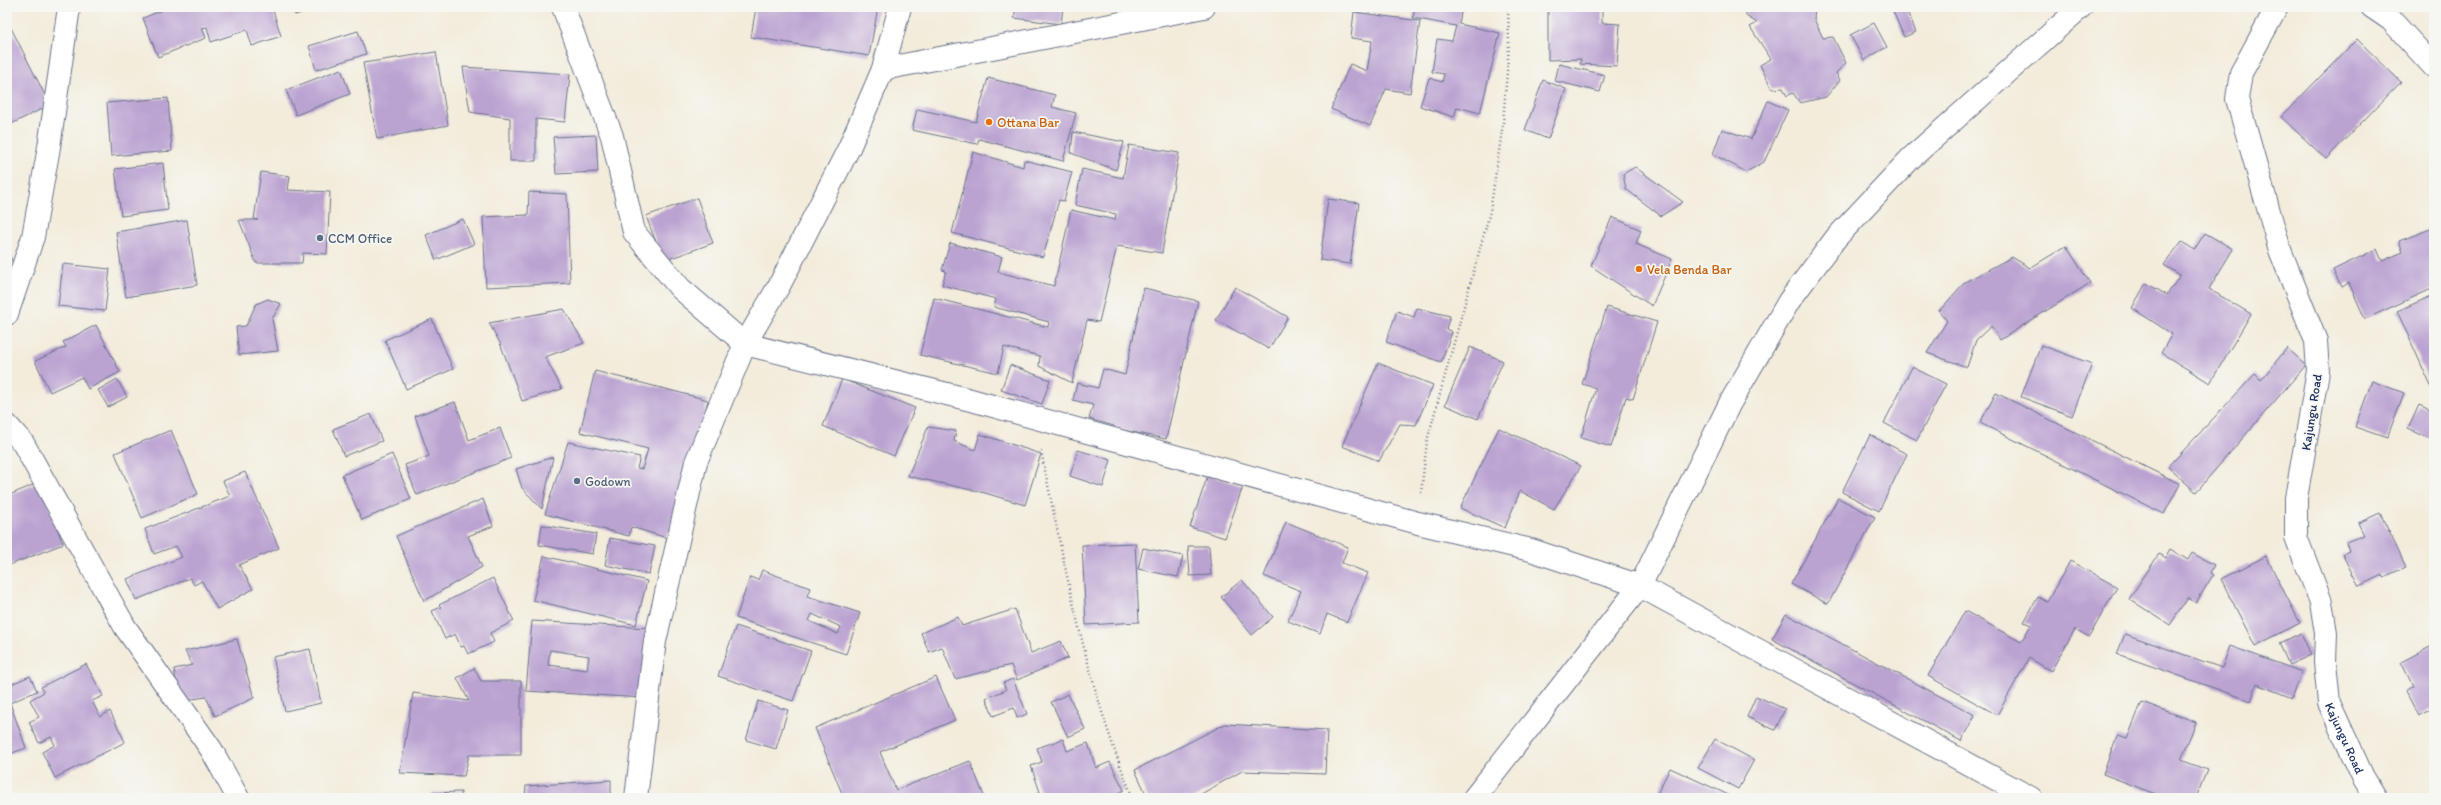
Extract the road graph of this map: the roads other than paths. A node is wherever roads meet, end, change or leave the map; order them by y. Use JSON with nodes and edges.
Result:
{"nodes":[{"id":1,"x":69,"y":7,"type":"edge"},
{"id":2,"x":563,"y":7,"type":"edge"},
{"id":3,"x":900,"y":7,"type":"edge"},
{"id":4,"x":1204,"y":7,"type":"edge"},
{"id":5,"x":2081,"y":7,"type":"edge"},
{"id":6,"x":2277,"y":7,"type":"edge"},
{"id":7,"x":2372,"y":7,"type":"edge"},
{"id":8,"x":2434,"y":67,"type":"edge"},
{"id":9,"x":883,"y":69,"type":"junction"},
{"id":10,"x":7,"y":314,"type":"edge"},
{"id":11,"x":745,"y":344,"type":"junction"},
{"id":12,"x":7,"y":425,"type":"edge"},
{"id":13,"x":1640,"y":586,"type":"junction"},
{"id":14,"x":238,"y":798,"type":"edge"},
{"id":15,"x":636,"y":798,"type":"edge"},
{"id":16,"x":1474,"y":798,"type":"edge"},
{"id":17,"x":2031,"y":798,"type":"edge"},
{"id":18,"x":2376,"y":798,"type":"edge"}],
"edges":[{"from":1,"to":10,"type":"street"},
{"from":2,"to":11,"type":"street"},
{"from":3,"to":9,"type":"street"},
{"from":4,"to":9,"type":"street"},
{"from":5,"to":13,"type":"street"},
{"from":6,"to":18,"type":"street","name":"Kajungu Road"},
{"from":7,"to":8,"type":"street"},
{"from":9,"to":11,"type":"street"},
{"from":11,"to":13,"type":"street"},
{"from":11,"to":15,"type":"street"},
{"from":12,"to":14,"type":"street"},
{"from":13,"to":16,"type":"street"},
{"from":13,"to":17,"type":"street"}]}
